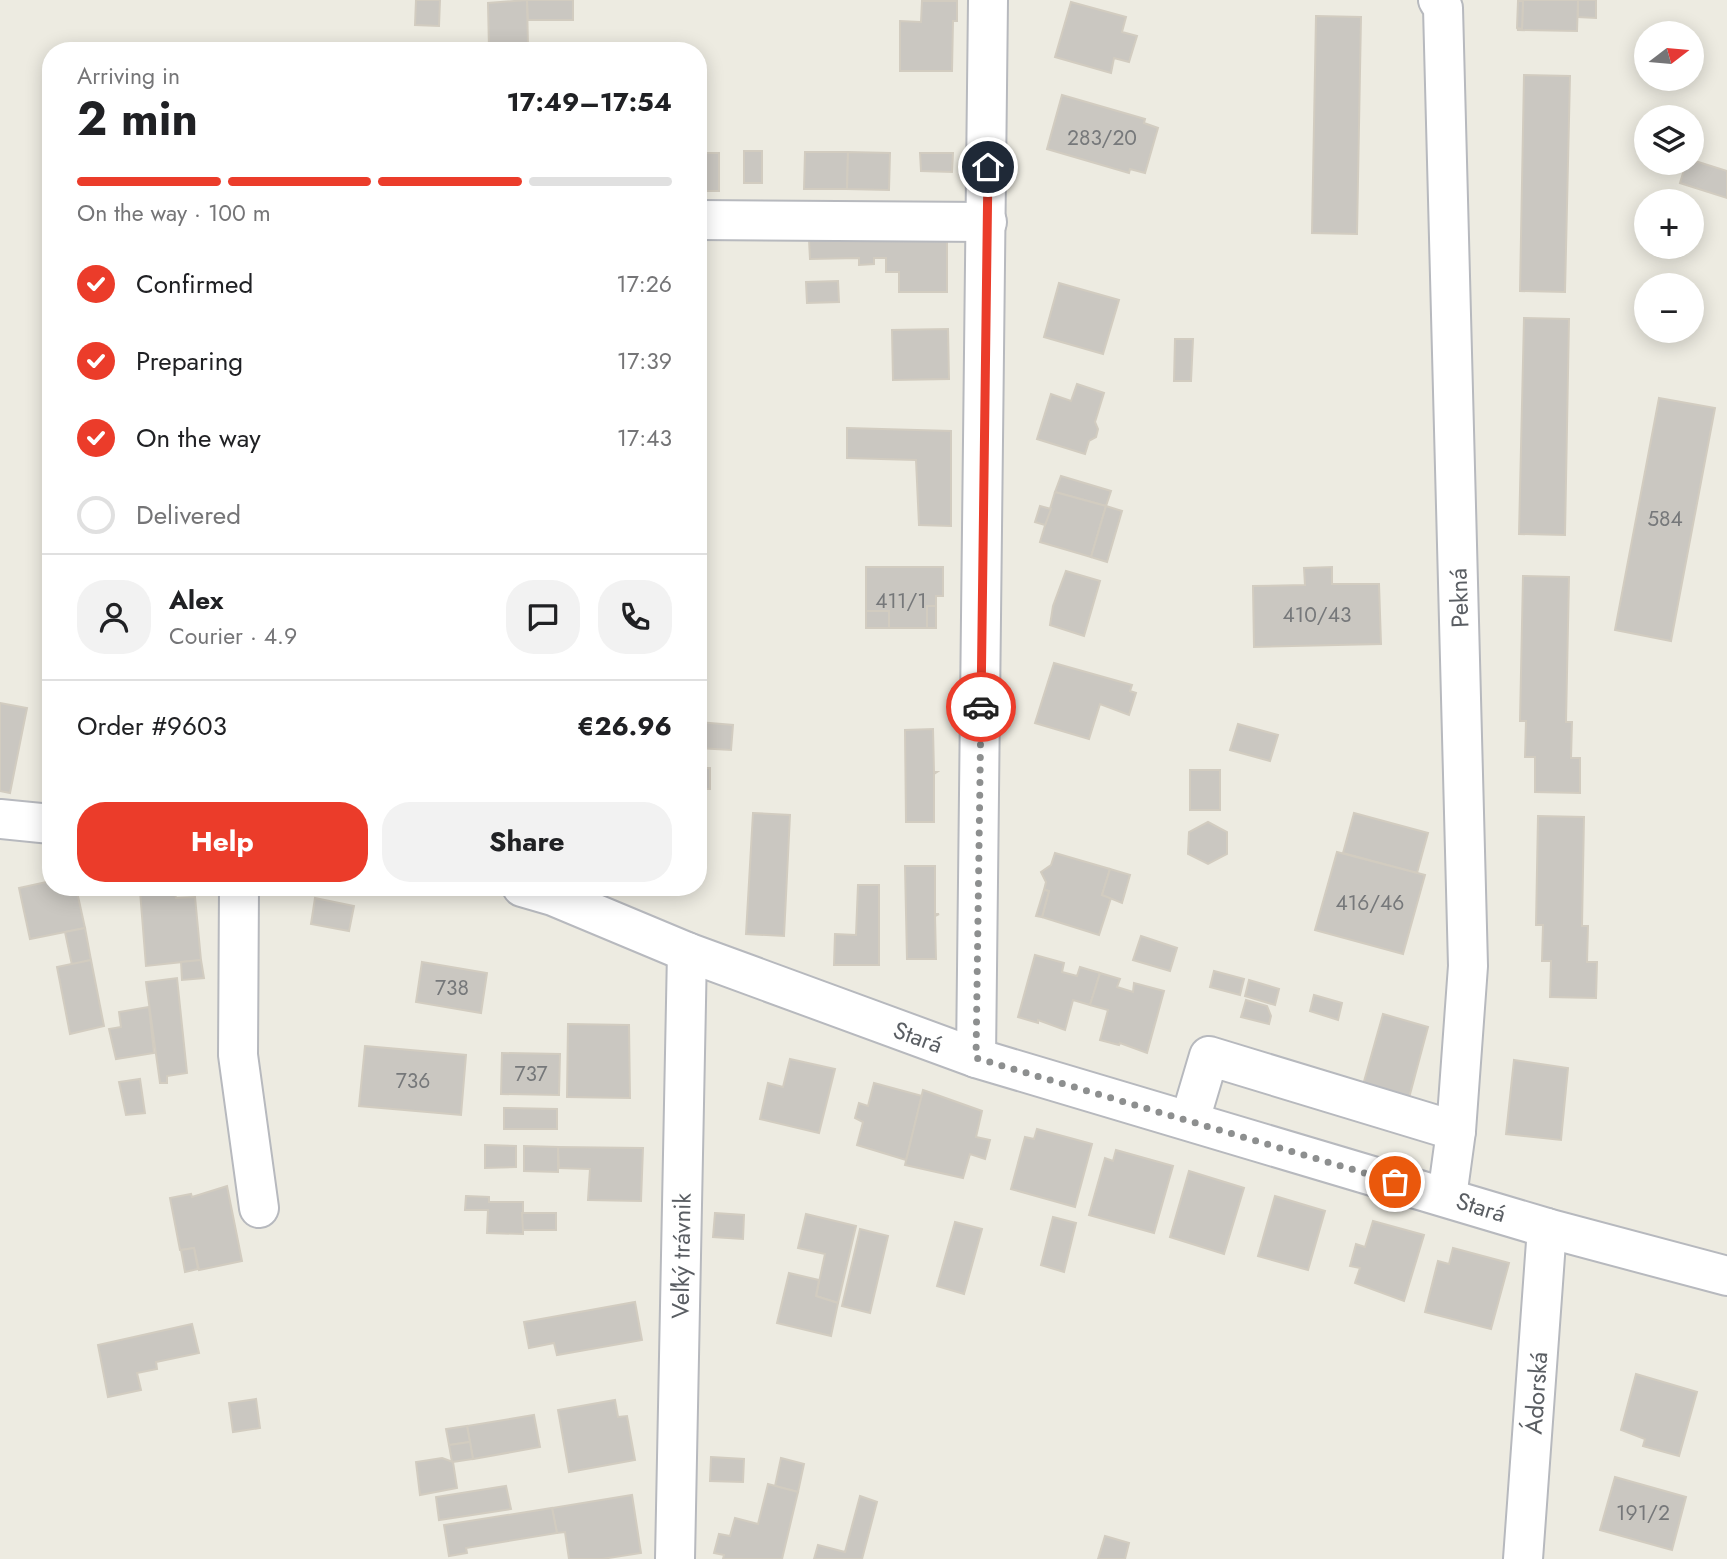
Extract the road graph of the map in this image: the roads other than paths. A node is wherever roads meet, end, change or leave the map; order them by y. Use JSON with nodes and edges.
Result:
{"nodes":[{"id":1,"x":988,"y":0,"type":"edge"},
{"id":2,"x":1438,"y":0,"type":"edge"},
{"id":3,"x":707,"y":220,"type":"edge"},
{"id":4,"x":987,"y":222,"type":"junction"},
{"id":5,"x":0,"y":819,"type":"edge"},
{"id":6,"x":42,"y":823,"type":"edge"},
{"id":7,"x":239,"y":896,"type":"edge"},
{"id":8,"x":553,"y":896,"type":"edge"},
{"id":9,"x":687,"y":952,"type":"junction"},
{"id":10,"x":976,"y":1058,"type":"junction"},
{"id":11,"x":1190,"y":1120,"type":"junction"},
{"id":12,"x":1456,"y":1131,"type":"junction"},
{"id":13,"x":1447,"y":1197,"type":"junction"},
{"id":14,"x":259,"y":1208,"type":"dead end"},
{"id":15,"x":1547,"y":1228,"type":"junction"},
{"id":16,"x":1727,"y":1276,"type":"edge"},
{"id":17,"x":675,"y":1559,"type":"edge"},
{"id":18,"x":1523,"y":1559,"type":"edge"}],
"edges":[{"from":1,"to":4,"type":"street"},
{"from":2,"to":12,"type":"street","name":"Pekná"},
{"from":3,"to":4,"type":"street"},
{"from":4,"to":10,"type":"street"},
{"from":5,"to":6,"type":"street"},
{"from":7,"to":14,"type":"street"},
{"from":8,"to":9,"type":"street","name":"Stará"},
{"from":9,"to":10,"type":"street","name":"Stará"},
{"from":9,"to":17,"type":"street","name":"Veľký trávnik"},
{"from":10,"to":11,"type":"street","name":"Stará"},
{"from":11,"to":12,"type":"street"},
{"from":11,"to":13,"type":"street","name":"Stará"},
{"from":12,"to":13,"type":"street","name":"Pekná"},
{"from":13,"to":15,"type":"street","name":"Stará"},
{"from":15,"to":16,"type":"street","name":"Stará"},
{"from":15,"to":18,"type":"street","name":"Ádorská"}]}
